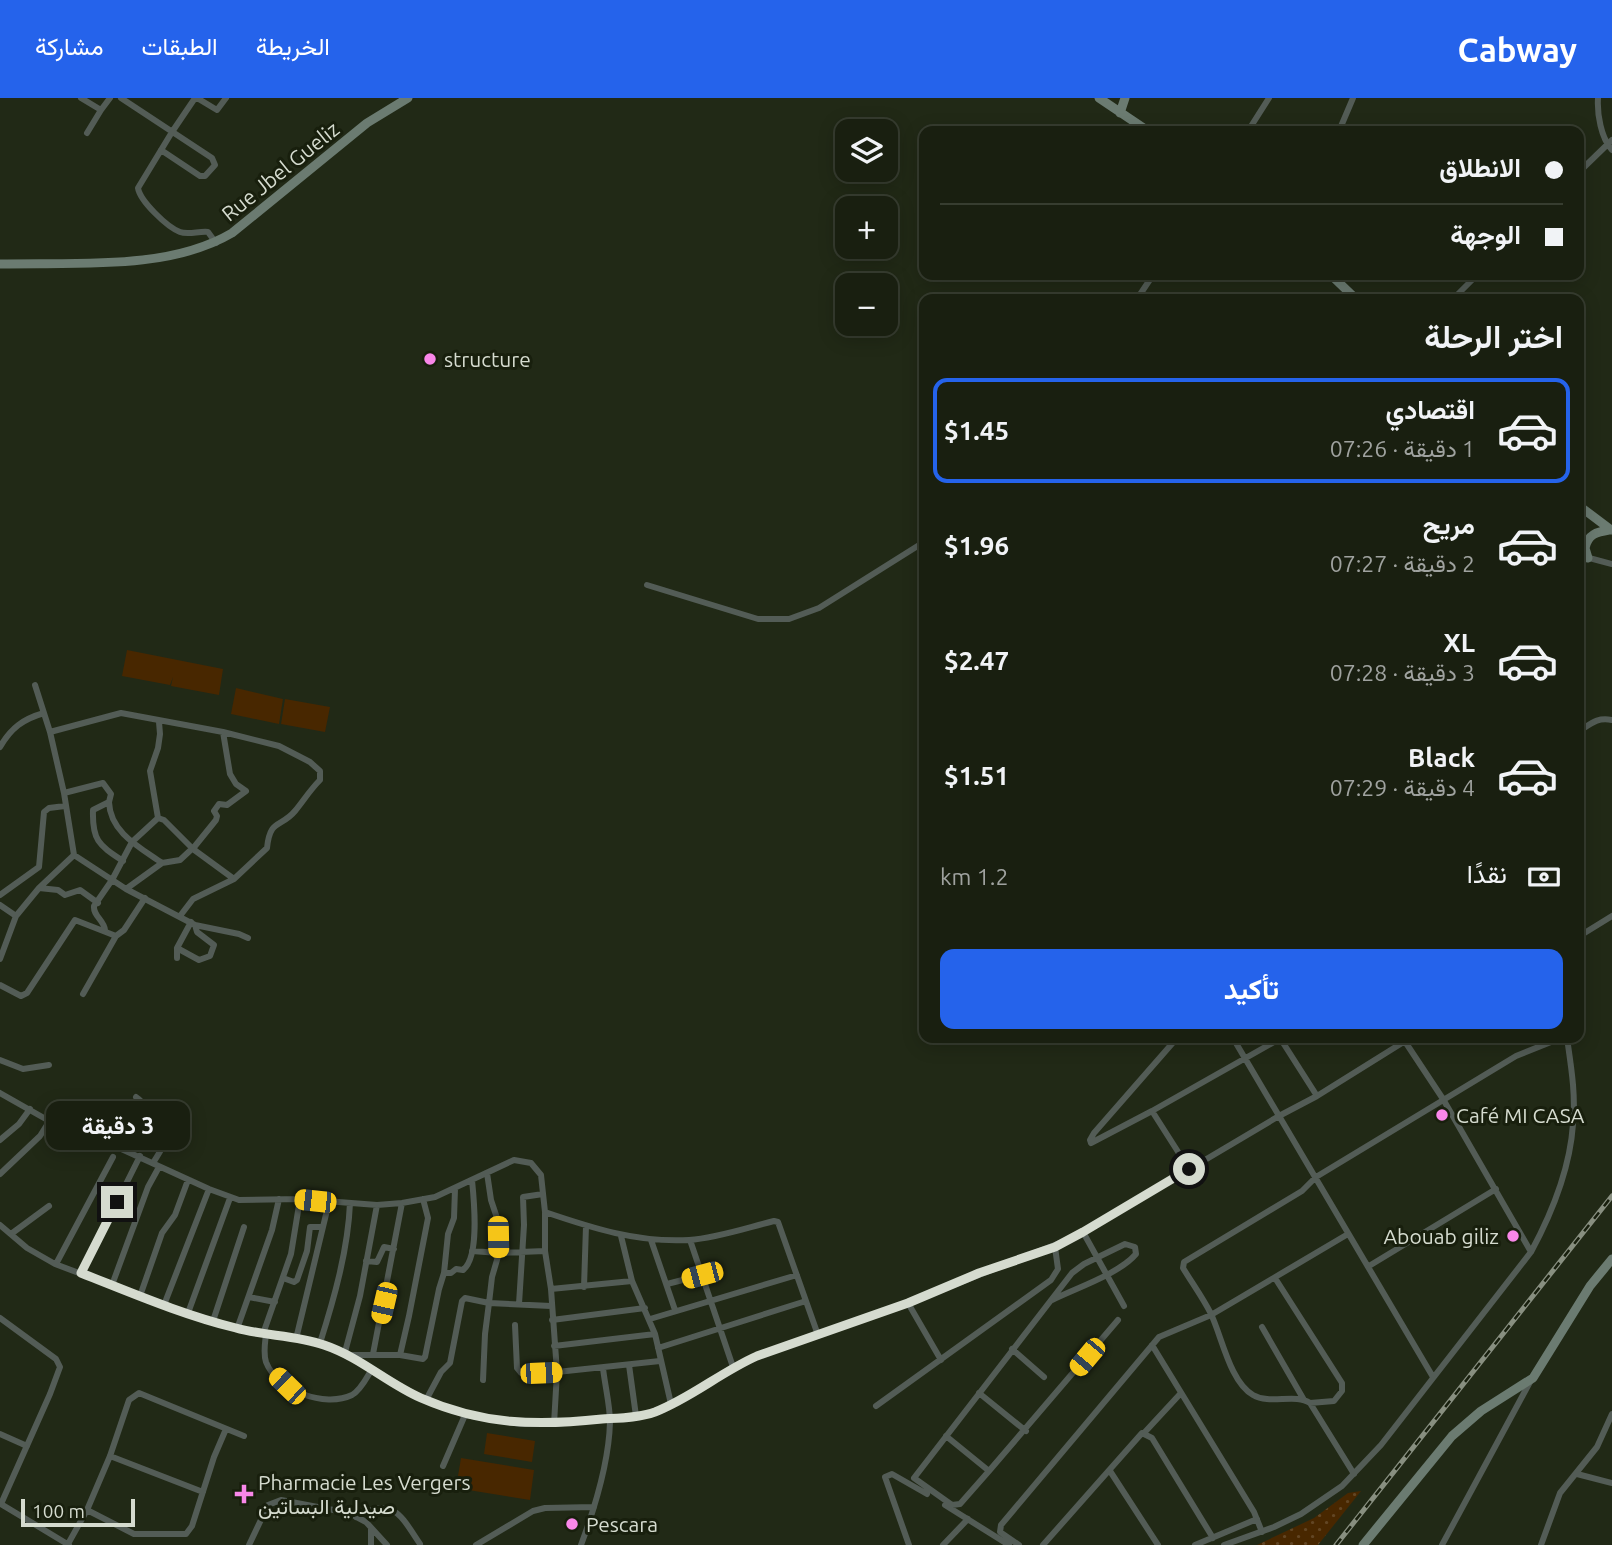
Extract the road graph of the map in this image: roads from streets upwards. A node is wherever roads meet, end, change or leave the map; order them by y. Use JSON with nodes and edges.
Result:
{"nodes":[{"id":1,"x":81,"y":98,"type":"edge"},
{"id":2,"x":110,"y":98,"type":"edge"},
{"id":3,"x":121,"y":98,"type":"edge"},
{"id":4,"x":196,"y":98,"type":"edge"},
{"id":5,"x":226,"y":98,"type":"edge"},
{"id":6,"x":408,"y":98,"type":"edge"},
{"id":7,"x":1099,"y":98,"type":"edge"},
{"id":8,"x":1125,"y":98,"type":"edge"},
{"id":9,"x":1269,"y":98,"type":"edge"},
{"id":10,"x":1353,"y":98,"type":"edge"},
{"id":11,"x":1598,"y":98,"type":"edge"},
{"id":12,"x":101,"y":110,"type":"junction"},
{"id":13,"x":1120,"y":113,"type":"junction"},
{"id":14,"x":1140,"y":126,"type":"edge"},
{"id":15,"x":1251,"y":126,"type":"edge"},
{"id":16,"x":1341,"y":126,"type":"edge"},
{"id":17,"x":172,"y":132,"type":"junction"},
{"id":18,"x":87,"y":133,"type":"dead end"},
{"id":19,"x":1610,"y":145,"type":"edge"},
{"id":20,"x":161,"y":150,"type":"junction"},
{"id":21,"x":1584,"y":168,"type":"edge"},
{"id":22,"x":216,"y":243,"type":"junction"},
{"id":23,"x":0,"y":264,"type":"edge"},
{"id":24,"x":1336,"y":280,"type":"edge"},
{"id":25,"x":1472,"y":280,"type":"edge"},
{"id":26,"x":1351,"y":294,"type":"edge"},
{"id":27,"x":1457,"y":294,"type":"edge"},
{"id":28,"x":1584,"y":510,"type":"edge"},
{"id":29,"x":1611,"y":531,"type":"edge"},
{"id":30,"x":919,"y":545,"type":"edge"},
{"id":31,"x":1584,"y":552,"type":"edge"},
{"id":32,"x":1584,"y":556,"type":"edge"},
{"id":33,"x":1612,"y":565,"type":"edge"},
{"id":34,"x":647,"y":585,"type":"dead end"},
{"id":35,"x":35,"y":685,"type":"dead end"},
{"id":36,"x":44,"y":713,"type":"junction"},
{"id":37,"x":1612,"y":720,"type":"edge"},
{"id":38,"x":159,"y":722,"type":"junction"},
{"id":39,"x":1584,"y":728,"type":"edge"},
{"id":40,"x":50,"y":732,"type":"junction"},
{"id":41,"x":223,"y":732,"type":"junction"},
{"id":42,"x":0,"y":747,"type":"edge"},
{"id":43,"x":64,"y":793,"type":"junction"},
{"id":44,"x":109,"y":802,"type":"junction"},
{"id":45,"x":65,"y":806,"type":"junction"},
{"id":46,"x":158,"y":818,"type":"junction"},
{"id":47,"x":132,"y":842,"type":"junction"},
{"id":48,"x":193,"y":849,"type":"junction"},
{"id":49,"x":74,"y":855,"type":"junction"},
{"id":50,"x":123,"y":861,"type":"junction"},
{"id":51,"x":162,"y":863,"type":"junction"},
{"id":52,"x":234,"y":879,"type":"junction"},
{"id":53,"x":112,"y":880,"type":"junction"},
{"id":54,"x":39,"y":888,"type":"junction"},
{"id":55,"x":126,"y":889,"type":"junction"},
{"id":56,"x":0,"y":895,"type":"edge"},
{"id":57,"x":145,"y":898,"type":"junction"},
{"id":58,"x":97,"y":903,"type":"junction"},
{"id":59,"x":0,"y":905,"type":"edge"},
{"id":60,"x":6,"y":910,"type":"junction"},
{"id":61,"x":0,"y":916,"type":"edge"},
{"id":62,"x":16,"y":916,"type":"junction"},
{"id":63,"x":180,"y":916,"type":"junction"},
{"id":64,"x":1612,"y":916,"type":"edge"},
{"id":65,"x":193,"y":924,"type":"junction"},
{"id":66,"x":105,"y":930,"type":"junction"},
{"id":67,"x":1584,"y":933,"type":"edge"},
{"id":68,"x":116,"y":936,"type":"junction"},
{"id":69,"x":248,"y":938,"type":"dead end"},
{"id":70,"x":177,"y":948,"type":"junction"},
{"id":71,"x":0,"y":958,"type":"edge"},
{"id":72,"x":177,"y":958,"type":"dead end"},
{"id":73,"x":0,"y":985,"type":"edge"},
{"id":74,"x":83,"y":994,"type":"dead end"},
{"id":75,"x":1173,"y":1043,"type":"edge"},
{"id":76,"x":1236,"y":1043,"type":"edge"},
{"id":77,"x":1272,"y":1043,"type":"edge"},
{"id":78,"x":1284,"y":1043,"type":"edge"},
{"id":79,"x":1400,"y":1043,"type":"edge"},
{"id":80,"x":1408,"y":1043,"type":"edge"},
{"id":81,"x":1548,"y":1043,"type":"edge"},
{"id":82,"x":1568,"y":1043,"type":"edge"},
{"id":83,"x":1245,"y":1059,"type":"junction"},
{"id":84,"x":0,"y":1060,"type":"edge"},
{"id":85,"x":49,"y":1065,"type":"dead end"},
{"id":86,"x":2,"y":1096,"type":"edge"},
{"id":87,"x":1317,"y":1096,"type":"junction"},
{"id":88,"x":136,"y":1097,"type":"dead end"},
{"id":89,"x":1443,"y":1099,"type":"junction"},
{"id":90,"x":30,"y":1109,"type":"junction"},
{"id":91,"x":1152,"y":1111,"type":"junction"},
{"id":92,"x":1279,"y":1116,"type":"junction"},
{"id":93,"x":50,"y":1120,"type":"junction"},
{"id":94,"x":0,"y":1140,"type":"edge"},
{"id":95,"x":140,"y":1156,"type":"junction"},
{"id":96,"x":113,"y":1157,"type":"dead end"},
{"id":97,"x":156,"y":1165,"type":"junction"},
{"id":98,"x":1189,"y":1169,"type":"junction"},
{"id":99,"x":487,"y":1173,"type":"junction"},
{"id":100,"x":0,"y":1174,"type":"edge"},
{"id":101,"x":1316,"y":1177,"type":"junction"},
{"id":102,"x":188,"y":1180,"type":"junction"},
{"id":103,"x":472,"y":1180,"type":"junction"},
{"id":104,"x":209,"y":1189,"type":"junction"},
{"id":105,"x":455,"y":1189,"type":"junction"},
{"id":106,"x":1496,"y":1189,"type":"junction"},
{"id":107,"x":543,"y":1194,"type":"junction"},
{"id":108,"x":230,"y":1198,"type":"junction"},
{"id":109,"x":279,"y":1199,"type":"junction"},
{"id":110,"x":300,"y":1199,"type":"junction"},
{"id":111,"x":423,"y":1199,"type":"junction"},
{"id":112,"x":329,"y":1202,"type":"junction"},
{"id":113,"x":350,"y":1203,"type":"junction"},
{"id":114,"x":402,"y":1203,"type":"junction"},
{"id":115,"x":377,"y":1205,"type":"junction"},
{"id":116,"x":49,"y":1206,"type":"dead end"},
{"id":117,"x":545,"y":1212,"type":"junction"},
{"id":118,"x":0,"y":1225,"type":"edge"},
{"id":119,"x":586,"y":1226,"type":"junction"},
{"id":120,"x":244,"y":1227,"type":"dead end"},
{"id":121,"x":323,"y":1227,"type":"junction"},
{"id":122,"x":1083,"y":1232,"type":"junction"},
{"id":123,"x":11,"y":1234,"type":"junction"},
{"id":124,"x":1348,"y":1234,"type":"junction"},
{"id":125,"x":621,"y":1236,"type":"junction"},
{"id":126,"x":651,"y":1240,"type":"junction"},
{"id":127,"x":690,"y":1240,"type":"junction"},
{"id":128,"x":1055,"y":1247,"type":"junction"},
{"id":129,"x":394,"y":1249,"type":"junction"},
{"id":130,"x":472,"y":1251,"type":"junction"},
{"id":131,"x":545,"y":1251,"type":"junction"},
{"id":132,"x":522,"y":1252,"type":"junction"},
{"id":133,"x":1531,"y":1252,"type":"junction"},
{"id":134,"x":499,"y":1254,"type":"junction"},
{"id":135,"x":1098,"y":1258,"type":"junction"},
{"id":136,"x":1612,"y":1259,"type":"edge"},
{"id":137,"x":366,"y":1261,"type":"junction"},
{"id":138,"x":56,"y":1264,"type":"junction"},
{"id":139,"x":1369,"y":1266,"type":"junction"},
{"id":140,"x":81,"y":1273,"type":"junction"},
{"id":141,"x":444,"y":1273,"type":"junction"},
{"id":142,"x":1107,"y":1274,"type":"junction"},
{"id":143,"x":702,"y":1275,"type":"junction"},
{"id":144,"x":797,"y":1275,"type":"junction"},
{"id":145,"x":283,"y":1278,"type":"junction"},
{"id":146,"x":1275,"y":1278,"type":"junction"},
{"id":147,"x":632,"y":1281,"type":"junction"},
{"id":148,"x":667,"y":1284,"type":"junction"},
{"id":149,"x":112,"y":1286,"type":"junction"},
{"id":150,"x":584,"y":1287,"type":"junction"},
{"id":151,"x":551,"y":1289,"type":"junction"},
{"id":152,"x":140,"y":1296,"type":"junction"},
{"id":153,"x":249,"y":1297,"type":"junction"},
{"id":154,"x":1052,"y":1300,"type":"junction"},
{"id":155,"x":710,"y":1301,"type":"junction"},
{"id":156,"x":806,"y":1301,"type":"junction"},
{"id":157,"x":275,"y":1302,"type":"junction"},
{"id":158,"x":489,"y":1303,"type":"junction"},
{"id":159,"x":908,"y":1303,"type":"junction"},
{"id":160,"x":519,"y":1304,"type":"junction"},
{"id":161,"x":164,"y":1305,"type":"junction"},
{"id":162,"x":551,"y":1306,"type":"junction"},
{"id":163,"x":1124,"y":1306,"type":"dead end"},
{"id":164,"x":645,"y":1308,"type":"junction"},
{"id":165,"x":675,"y":1310,"type":"junction"},
{"id":166,"x":188,"y":1313,"type":"junction"},
{"id":167,"x":1211,"y":1315,"type":"junction"},
{"id":168,"x":0,"y":1318,"type":"edge"},
{"id":169,"x":650,"y":1319,"type":"junction"},
{"id":170,"x":552,"y":1320,"type":"junction"},
{"id":171,"x":1118,"y":1320,"type":"dead end"},
{"id":172,"x":213,"y":1321,"type":"junction"},
{"id":173,"x":515,"y":1325,"type":"dead end"},
{"id":174,"x":1262,"y":1326,"type":"dead end"},
{"id":175,"x":718,"y":1328,"type":"junction"},
{"id":176,"x":237,"y":1329,"type":"junction"},
{"id":177,"x":265,"y":1334,"type":"junction"},
{"id":178,"x":655,"y":1334,"type":"junction"},
{"id":179,"x":818,"y":1335,"type":"junction"},
{"id":180,"x":296,"y":1339,"type":"junction"},
{"id":181,"x":320,"y":1343,"type":"junction"},
{"id":182,"x":1152,"y":1345,"type":"junction"},
{"id":183,"x":554,"y":1346,"type":"junction"},
{"id":184,"x":658,"y":1348,"type":"junction"},
{"id":185,"x":1012,"y":1349,"type":"junction"},
{"id":186,"x":348,"y":1354,"type":"junction"},
{"id":187,"x":373,"y":1354,"type":"junction"},
{"id":188,"x":400,"y":1355,"type":"junction"},
{"id":189,"x":941,"y":1360,"type":"junction"},
{"id":190,"x":660,"y":1361,"type":"junction"},
{"id":191,"x":629,"y":1365,"type":"junction"},
{"id":192,"x":733,"y":1367,"type":"junction"},
{"id":193,"x":603,"y":1368,"type":"junction"},
{"id":194,"x":372,"y":1369,"type":"junction"},
{"id":195,"x":557,"y":1372,"type":"junction"},
{"id":196,"x":1044,"y":1377,"type":"dead end"},
{"id":197,"x":1433,"y":1377,"type":"junction"},
{"id":198,"x":1533,"y":1378,"type":"junction"},
{"id":199,"x":483,"y":1380,"type":"dead end"},
{"id":200,"x":979,"y":1393,"type":"junction"},
{"id":201,"x":1181,"y":1393,"type":"junction"},
{"id":202,"x":426,"y":1400,"type":"junction"},
{"id":203,"x":1307,"y":1401,"type":"junction"},
{"id":204,"x":671,"y":1404,"type":"junction"},
{"id":205,"x":876,"y":1406,"type":"dead end"},
{"id":206,"x":1612,"y":1414,"type":"edge"},
{"id":207,"x":465,"y":1415,"type":"junction"},
{"id":208,"x":636,"y":1416,"type":"junction"},
{"id":209,"x":610,"y":1419,"type":"junction"},
{"id":210,"x":554,"y":1424,"type":"junction"},
{"id":211,"x":226,"y":1429,"type":"junction"},
{"id":212,"x":1026,"y":1431,"type":"junction"},
{"id":213,"x":1144,"y":1433,"type":"junction"},
{"id":214,"x":0,"y":1434,"type":"edge"},
{"id":215,"x":244,"y":1436,"type":"dead end"},
{"id":216,"x":946,"y":1436,"type":"junction"},
{"id":217,"x":27,"y":1446,"type":"junction"},
{"id":218,"x":110,"y":1456,"type":"junction"},
{"id":219,"x":443,"y":1466,"type":"dead end"},
{"id":220,"x":989,"y":1471,"type":"junction"},
{"id":221,"x":1110,"y":1471,"type":"junction"},
{"id":222,"x":1354,"y":1474,"type":"junction"},
{"id":223,"x":1577,"y":1474,"type":"junction"},
{"id":224,"x":1612,"y":1483,"type":"edge"},
{"id":225,"x":203,"y":1492,"type":"junction"},
{"id":226,"x":594,"y":1507,"type":"junction"},
{"id":227,"x":88,"y":1510,"type":"junction"},
{"id":228,"x":356,"y":1517,"type":"junction"},
{"id":229,"x":968,"y":1519,"type":"junction"},
{"id":230,"x":1257,"y":1519,"type":"junction"},
{"id":231,"x":371,"y":1529,"type":"junction"},
{"id":232,"x":1262,"y":1532,"type":"junction"},
{"id":233,"x":1213,"y":1538,"type":"junction"},
{"id":234,"x":420,"y":1544,"type":"edge"},
{"id":235,"x":69,"y":1545,"type":"edge"},
{"id":236,"x":249,"y":1545,"type":"edge"},
{"id":237,"x":371,"y":1545,"type":"edge"},
{"id":238,"x":387,"y":1545,"type":"edge"},
{"id":239,"x":476,"y":1545,"type":"edge"},
{"id":240,"x":581,"y":1545,"type":"edge"},
{"id":241,"x":909,"y":1545,"type":"edge"},
{"id":242,"x":943,"y":1545,"type":"edge"},
{"id":243,"x":1009,"y":1545,"type":"edge"},
{"id":244,"x":1019,"y":1545,"type":"edge"},
{"id":245,"x":1043,"y":1545,"type":"edge"},
{"id":246,"x":1158,"y":1545,"type":"edge"},
{"id":247,"x":1195,"y":1545,"type":"edge"},
{"id":248,"x":1224,"y":1545,"type":"edge"},
{"id":249,"x":1363,"y":1545,"type":"edge"},
{"id":250,"x":1442,"y":1545,"type":"edge"},
{"id":251,"x":1541,"y":1545,"type":"edge"}],
"edges":[{"from":1,"to":12,"type":"street"},
{"from":2,"to":12,"type":"street"},
{"from":3,"to":17,"type":"street"},
{"from":4,"to":5,"type":"street"},
{"from":4,"to":17,"type":"street"},
{"from":6,"to":22,"type":"street","name":"Rue Jbel Gueliz"},
{"from":7,"to":13,"type":"street"},
{"from":8,"to":13,"type":"street"},
{"from":9,"to":15,"type":"street"},
{"from":10,"to":16,"type":"street"},
{"from":11,"to":19,"type":"street"},
{"from":12,"to":18,"type":"street"},
{"from":13,"to":14,"type":"street"},
{"from":17,"to":20,"type":"street"},
{"from":17,"to":20,"type":"street"},
{"from":19,"to":21,"type":"street"},
{"from":20,"to":22,"type":"street"},
{"from":22,"to":23,"type":"street","name":"Rue Jbel Gueliz"},
{"from":24,"to":26,"type":"street"},
{"from":25,"to":27,"type":"street"},
{"from":28,"to":29,"type":"street"},
{"from":29,"to":31,"type":"street"},
{"from":30,"to":34,"type":"street"},
{"from":32,"to":33,"type":"street"},
{"from":35,"to":36,"type":"street"},
{"from":36,"to":40,"type":"street"},
{"from":36,"to":42,"type":"street"},
{"from":37,"to":39,"type":"street"},
{"from":38,"to":40,"type":"street"},
{"from":38,"to":41,"type":"street"},
{"from":38,"to":46,"type":"street"},
{"from":40,"to":43,"type":"street"},
{"from":41,"to":48,"type":"street"},
{"from":41,"to":52,"type":"street"},
{"from":43,"to":44,"type":"street"},
{"from":43,"to":45,"type":"street"},
{"from":44,"to":47,"type":"street"},
{"from":44,"to":50,"type":"street"},
{"from":45,"to":49,"type":"street"},
{"from":45,"to":56,"type":"street"},
{"from":46,"to":47,"type":"street"},
{"from":46,"to":48,"type":"street"},
{"from":47,"to":50,"type":"street"},
{"from":47,"to":51,"type":"street"},
{"from":48,"to":51,"type":"street"},
{"from":48,"to":52,"type":"street"},
{"from":49,"to":53,"type":"street"},
{"from":49,"to":54,"type":"street"},
{"from":50,"to":53,"type":"street"},
{"from":51,"to":55,"type":"street"},
{"from":52,"to":63,"type":"street"},
{"from":53,"to":55,"type":"street"},
{"from":53,"to":58,"type":"street"},
{"from":54,"to":58,"type":"street"},
{"from":54,"to":62,"type":"street"},
{"from":55,"to":57,"type":"street"},
{"from":57,"to":63,"type":"street"},
{"from":57,"to":68,"type":"street"},
{"from":58,"to":66,"type":"street"},
{"from":59,"to":60,"type":"street"},
{"from":60,"to":61,"type":"street"},
{"from":60,"to":62,"type":"street"},
{"from":62,"to":71,"type":"street"},
{"from":63,"to":65,"type":"street"},
{"from":64,"to":67,"type":"street"},
{"from":65,"to":69,"type":"street"},
{"from":65,"to":70,"type":"street"},
{"from":65,"to":70,"type":"street"},
{"from":66,"to":68,"type":"street"},
{"from":66,"to":73,"type":"street"},
{"from":68,"to":74,"type":"street"},
{"from":70,"to":72,"type":"street"},
{"from":75,"to":91,"type":"street"},
{"from":76,"to":83,"type":"street"},
{"from":77,"to":83,"type":"street"},
{"from":78,"to":87,"type":"street"},
{"from":79,"to":87,"type":"street"},
{"from":80,"to":89,"type":"street"},
{"from":81,"to":89,"type":"street"},
{"from":82,"to":133,"type":"street"},
{"from":83,"to":91,"type":"street"},
{"from":83,"to":92,"type":"street"},
{"from":84,"to":85,"type":"street"},
{"from":86,"to":90,"type":"street"},
{"from":87,"to":92,"type":"street"},
{"from":88,"to":97,"type":"street"},
{"from":89,"to":101,"type":"street"},
{"from":89,"to":106,"type":"street"},
{"from":90,"to":93,"type":"street"},
{"from":90,"to":94,"type":"street"},
{"from":91,"to":98,"type":"street"},
{"from":92,"to":98,"type":"street"},
{"from":92,"to":101,"type":"street"},
{"from":93,"to":95,"type":"street"},
{"from":93,"to":100,"type":"street"},
{"from":95,"to":97,"type":"street"},
{"from":95,"to":140,"type":"street"},
{"from":96,"to":138,"type":"street"},
{"from":97,"to":102,"type":"street"},
{"from":97,"to":149,"type":"street"},
{"from":98,"to":122,"type":"street"},
{"from":99,"to":103,"type":"street"},
{"from":99,"to":107,"type":"street"},
{"from":99,"to":134,"type":"street"},
{"from":101,"to":124,"type":"street"},
{"from":101,"to":167,"type":"street"},
{"from":102,"to":104,"type":"street"},
{"from":102,"to":152,"type":"street"},
{"from":103,"to":105,"type":"street"},
{"from":103,"to":130,"type":"street"},
{"from":104,"to":108,"type":"street"},
{"from":104,"to":161,"type":"street"},
{"from":105,"to":111,"type":"street"},
{"from":105,"to":141,"type":"street"},
{"from":106,"to":133,"type":"street"},
{"from":106,"to":139,"type":"street"},
{"from":107,"to":117,"type":"street"},
{"from":107,"to":132,"type":"street"},
{"from":108,"to":109,"type":"street"},
{"from":108,"to":166,"type":"street"},
{"from":109,"to":110,"type":"street"},
{"from":109,"to":153,"type":"street"},
{"from":110,"to":112,"type":"street"},
{"from":110,"to":145,"type":"street"},
{"from":111,"to":114,"type":"street"},
{"from":111,"to":188,"type":"street"},
{"from":112,"to":113,"type":"street"},
{"from":112,"to":121,"type":"street"},
{"from":113,"to":115,"type":"street"},
{"from":113,"to":181,"type":"street"},
{"from":114,"to":115,"type":"street"},
{"from":114,"to":129,"type":"street"},
{"from":115,"to":137,"type":"street"},
{"from":116,"to":123,"type":"street"},
{"from":117,"to":119,"type":"street"},
{"from":117,"to":131,"type":"street"},
{"from":118,"to":123,"type":"street"},
{"from":119,"to":125,"type":"street"},
{"from":119,"to":150,"type":"street"},
{"from":120,"to":172,"type":"street"},
{"from":121,"to":145,"type":"street"},
{"from":121,"to":180,"type":"street"},
{"from":122,"to":128,"type":"street"},
{"from":122,"to":135,"type":"street"},
{"from":123,"to":138,"type":"street"},
{"from":124,"to":139,"type":"street"},
{"from":124,"to":146,"type":"street"},
{"from":125,"to":126,"type":"street"},
{"from":125,"to":147,"type":"street"},
{"from":126,"to":127,"type":"street"},
{"from":126,"to":148,"type":"street"},
{"from":127,"to":143,"type":"street"},
{"from":127,"to":144,"type":"street"},
{"from":128,"to":159,"type":"street"},
{"from":128,"to":189,"type":"street"},
{"from":129,"to":137,"type":"street"},
{"from":129,"to":187,"type":"street"},
{"from":130,"to":134,"type":"street"},
{"from":130,"to":141,"type":"street"},
{"from":131,"to":132,"type":"street"},
{"from":131,"to":151,"type":"street"},
{"from":132,"to":134,"type":"street"},
{"from":132,"to":160,"type":"street"},
{"from":133,"to":197,"type":"street"},
{"from":134,"to":158,"type":"street"},
{"from":135,"to":142,"type":"street"},
{"from":135,"to":142,"type":"street"},
{"from":135,"to":154,"type":"street"},
{"from":136,"to":198,"type":"street"},
{"from":137,"to":186,"type":"street"},
{"from":138,"to":140,"type":"street"},
{"from":139,"to":197,"type":"street"},
{"from":140,"to":149,"type":"street"},
{"from":141,"to":188,"type":"street"},
{"from":142,"to":154,"type":"street"},
{"from":142,"to":163,"type":"street"},
{"from":143,"to":148,"type":"street"},
{"from":143,"to":155,"type":"street"},
{"from":144,"to":155,"type":"street"},
{"from":144,"to":156,"type":"street"},
{"from":145,"to":157,"type":"street"},
{"from":146,"to":167,"type":"street"},
{"from":146,"to":203,"type":"street"},
{"from":147,"to":150,"type":"street"},
{"from":147,"to":164,"type":"street"},
{"from":148,"to":165,"type":"street"},
{"from":149,"to":152,"type":"street"},
{"from":150,"to":151,"type":"street"},
{"from":151,"to":162,"type":"street"},
{"from":152,"to":161,"type":"street"},
{"from":153,"to":157,"type":"street"},
{"from":153,"to":176,"type":"street"},
{"from":154,"to":185,"type":"street"},
{"from":155,"to":165,"type":"street"},
{"from":155,"to":175,"type":"street"},
{"from":156,"to":175,"type":"street"},
{"from":156,"to":179,"type":"street"},
{"from":157,"to":177,"type":"street"},
{"from":158,"to":160,"type":"street"},
{"from":158,"to":199,"type":"street"},
{"from":158,"to":202,"type":"street"},
{"from":159,"to":179,"type":"street"},
{"from":159,"to":189,"type":"street"},
{"from":160,"to":162,"type":"street"},
{"from":161,"to":166,"type":"street"},
{"from":162,"to":170,"type":"street"},
{"from":164,"to":169,"type":"street"},
{"from":164,"to":170,"type":"street"},
{"from":165,"to":169,"type":"street"},
{"from":166,"to":172,"type":"street"},
{"from":167,"to":182,"type":"street"},
{"from":167,"to":203,"type":"street"},
{"from":168,"to":217,"type":"street"},
{"from":169,"to":178,"type":"street"},
{"from":170,"to":183,"type":"street"},
{"from":171,"to":212,"type":"street"},
{"from":172,"to":176,"type":"street"},
{"from":173,"to":195,"type":"street"},
{"from":174,"to":203,"type":"street"},
{"from":175,"to":184,"type":"street"},
{"from":175,"to":192,"type":"street"},
{"from":176,"to":177,"type":"street"},
{"from":177,"to":180,"type":"street"},
{"from":177,"to":194,"type":"street"},
{"from":178,"to":183,"type":"street"},
{"from":178,"to":184,"type":"street"},
{"from":179,"to":192,"type":"street"},
{"from":180,"to":181,"type":"street"},
{"from":181,"to":186,"type":"street"},
{"from":182,"to":201,"type":"street"},
{"from":182,"to":244,"type":"street"},
{"from":183,"to":195,"type":"street"},
{"from":184,"to":190,"type":"street"},
{"from":185,"to":196,"type":"street"},
{"from":185,"to":200,"type":"street"},
{"from":186,"to":187,"type":"street"},
{"from":186,"to":194,"type":"street"},
{"from":187,"to":188,"type":"street"},
{"from":189,"to":205,"type":"street"},
{"from":190,"to":191,"type":"street"},
{"from":190,"to":204,"type":"street"},
{"from":191,"to":193,"type":"street"},
{"from":191,"to":208,"type":"street"},
{"from":192,"to":204,"type":"street"},
{"from":193,"to":195,"type":"street"},
{"from":193,"to":209,"type":"street"},
{"from":194,"to":202,"type":"street"},
{"from":195,"to":210,"type":"street"},
{"from":197,"to":222,"type":"street"},
{"from":198,"to":249,"type":"street"},
{"from":198,"to":250,"type":"street"},
{"from":200,"to":212,"type":"street"},
{"from":200,"to":216,"type":"street"},
{"from":201,"to":213,"type":"street"},
{"from":201,"to":230,"type":"street"},
{"from":202,"to":207,"type":"street"},
{"from":203,"to":222,"type":"street"},
{"from":204,"to":208,"type":"street"},
{"from":206,"to":223,"type":"street"},
{"from":207,"to":210,"type":"street"},
{"from":207,"to":219,"type":"street"},
{"from":208,"to":209,"type":"street"},
{"from":209,"to":210,"type":"street"},
{"from":209,"to":226,"type":"street"},
{"from":211,"to":215,"type":"street"},
{"from":211,"to":218,"type":"street"},
{"from":211,"to":225,"type":"street"},
{"from":212,"to":220,"type":"street"},
{"from":213,"to":221,"type":"street"},
{"from":213,"to":233,"type":"street"},
{"from":214,"to":217,"type":"street"},
{"from":216,"to":220,"type":"street"},
{"from":216,"to":220,"type":"street"},
{"from":217,"to":235,"type":"street"},
{"from":218,"to":225,"type":"street"},
{"from":218,"to":227,"type":"street"},
{"from":221,"to":245,"type":"street"},
{"from":221,"to":246,"type":"street"},
{"from":222,"to":232,"type":"street"},
{"from":223,"to":224,"type":"street"},
{"from":223,"to":251,"type":"street"},
{"from":225,"to":227,"type":"street"},
{"from":226,"to":239,"type":"street"},
{"from":226,"to":240,"type":"street"},
{"from":227,"to":235,"type":"street"},
{"from":228,"to":231,"type":"street"},
{"from":228,"to":234,"type":"street"},
{"from":228,"to":236,"type":"street"},
{"from":229,"to":241,"type":"street"},
{"from":229,"to":242,"type":"street"},
{"from":229,"to":243,"type":"street"},
{"from":230,"to":232,"type":"street"},
{"from":230,"to":233,"type":"street"},
{"from":231,"to":237,"type":"street"},
{"from":231,"to":238,"type":"street"},
{"from":232,"to":248,"type":"street"},
{"from":233,"to":247,"type":"street"}]}
